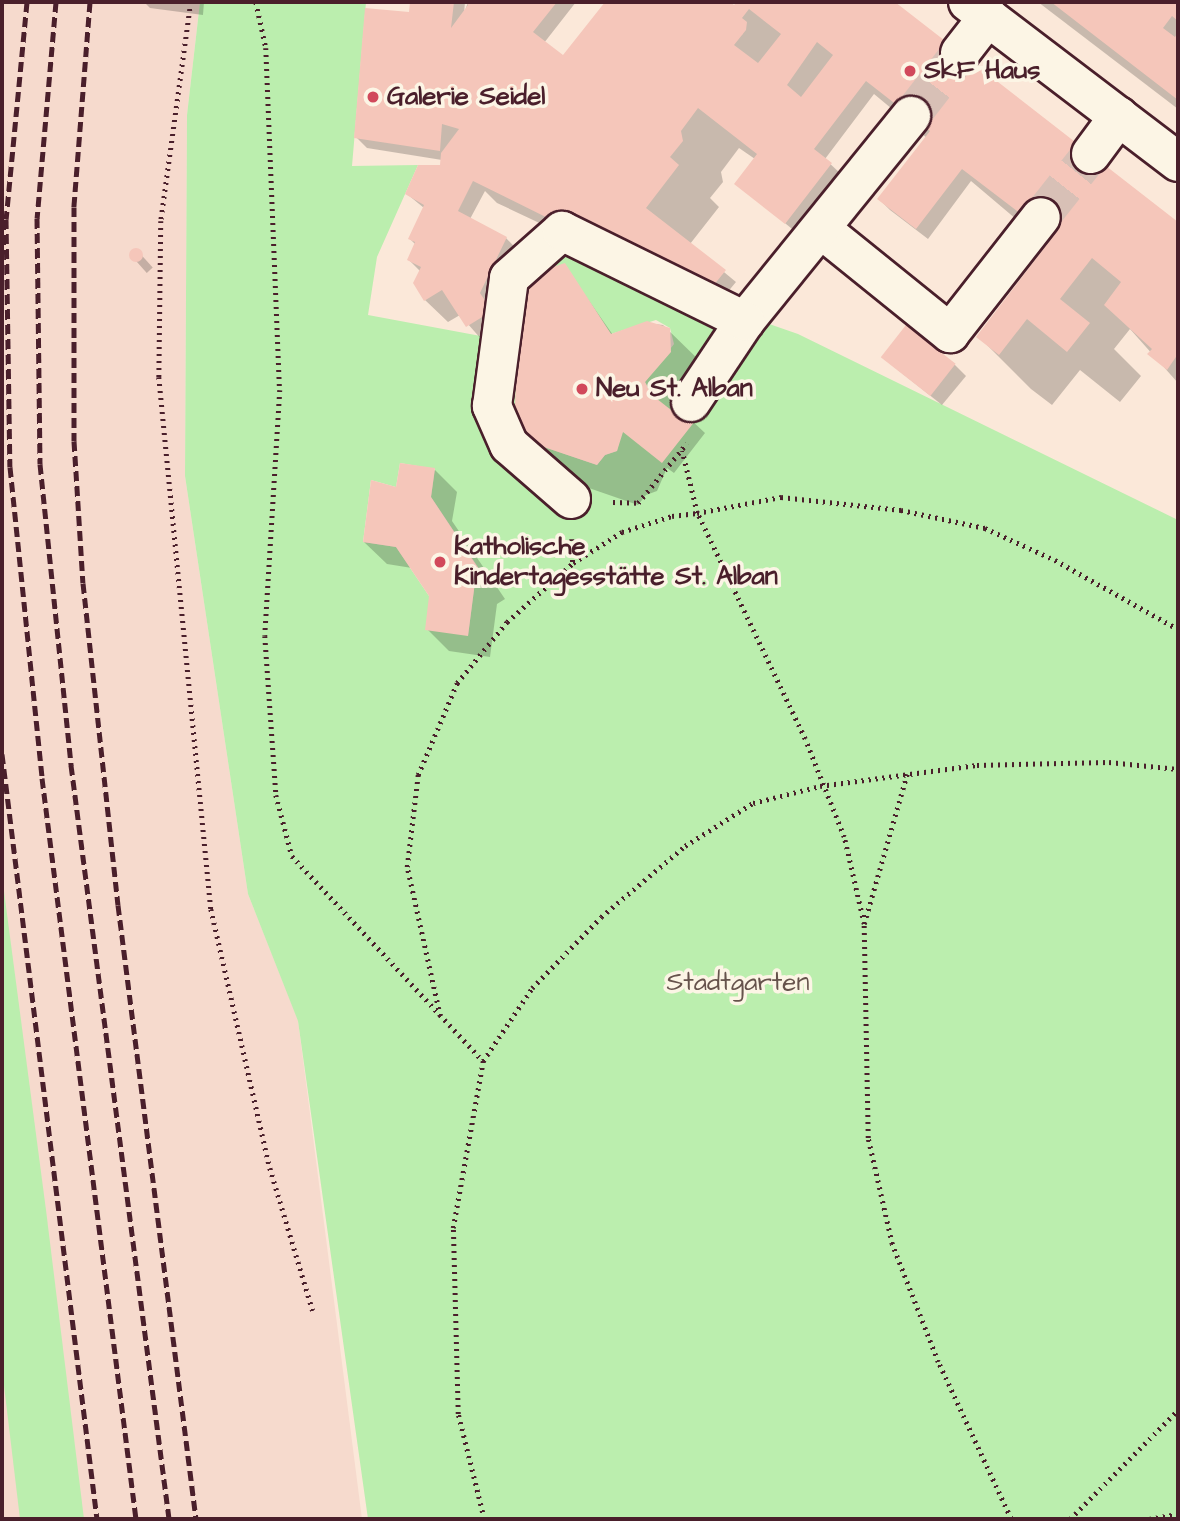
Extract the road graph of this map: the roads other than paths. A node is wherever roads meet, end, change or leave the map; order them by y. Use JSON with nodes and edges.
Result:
{"nodes":[{"id":1,"x":978,"y":10,"type":"edge"},
{"id":2,"x":960,"y":53,"type":"tunnel mouth"},
{"id":3,"x":911,"y":116,"type":"tunnel mouth"},
{"id":4,"x":1119,"y":116,"type":"junction"},
{"id":5,"x":1091,"y":154,"type":"tunnel mouth"},
{"id":6,"x":1178,"y":162,"type":"edge"},
{"id":7,"x":1041,"y":217,"type":"tunnel mouth"},
{"id":8,"x":821,"y":229,"type":"junction"},
{"id":9,"x":745,"y":321,"type":"junction"},
{"id":10,"x":691,"y":402,"type":"road end"},
{"id":11,"x":571,"y":499,"type":"road end"}],
"edges":[{"from":1,"to":2,"type":"street"},
{"from":1,"to":4,"type":"street"},
{"from":3,"to":8,"type":"street"},
{"from":4,"to":5,"type":"street"},
{"from":4,"to":6,"type":"street"},
{"from":7,"to":8,"type":"street"},
{"from":8,"to":9,"type":"street"},
{"from":9,"to":10,"type":"street"},
{"from":9,"to":11,"type":"street"}]}
